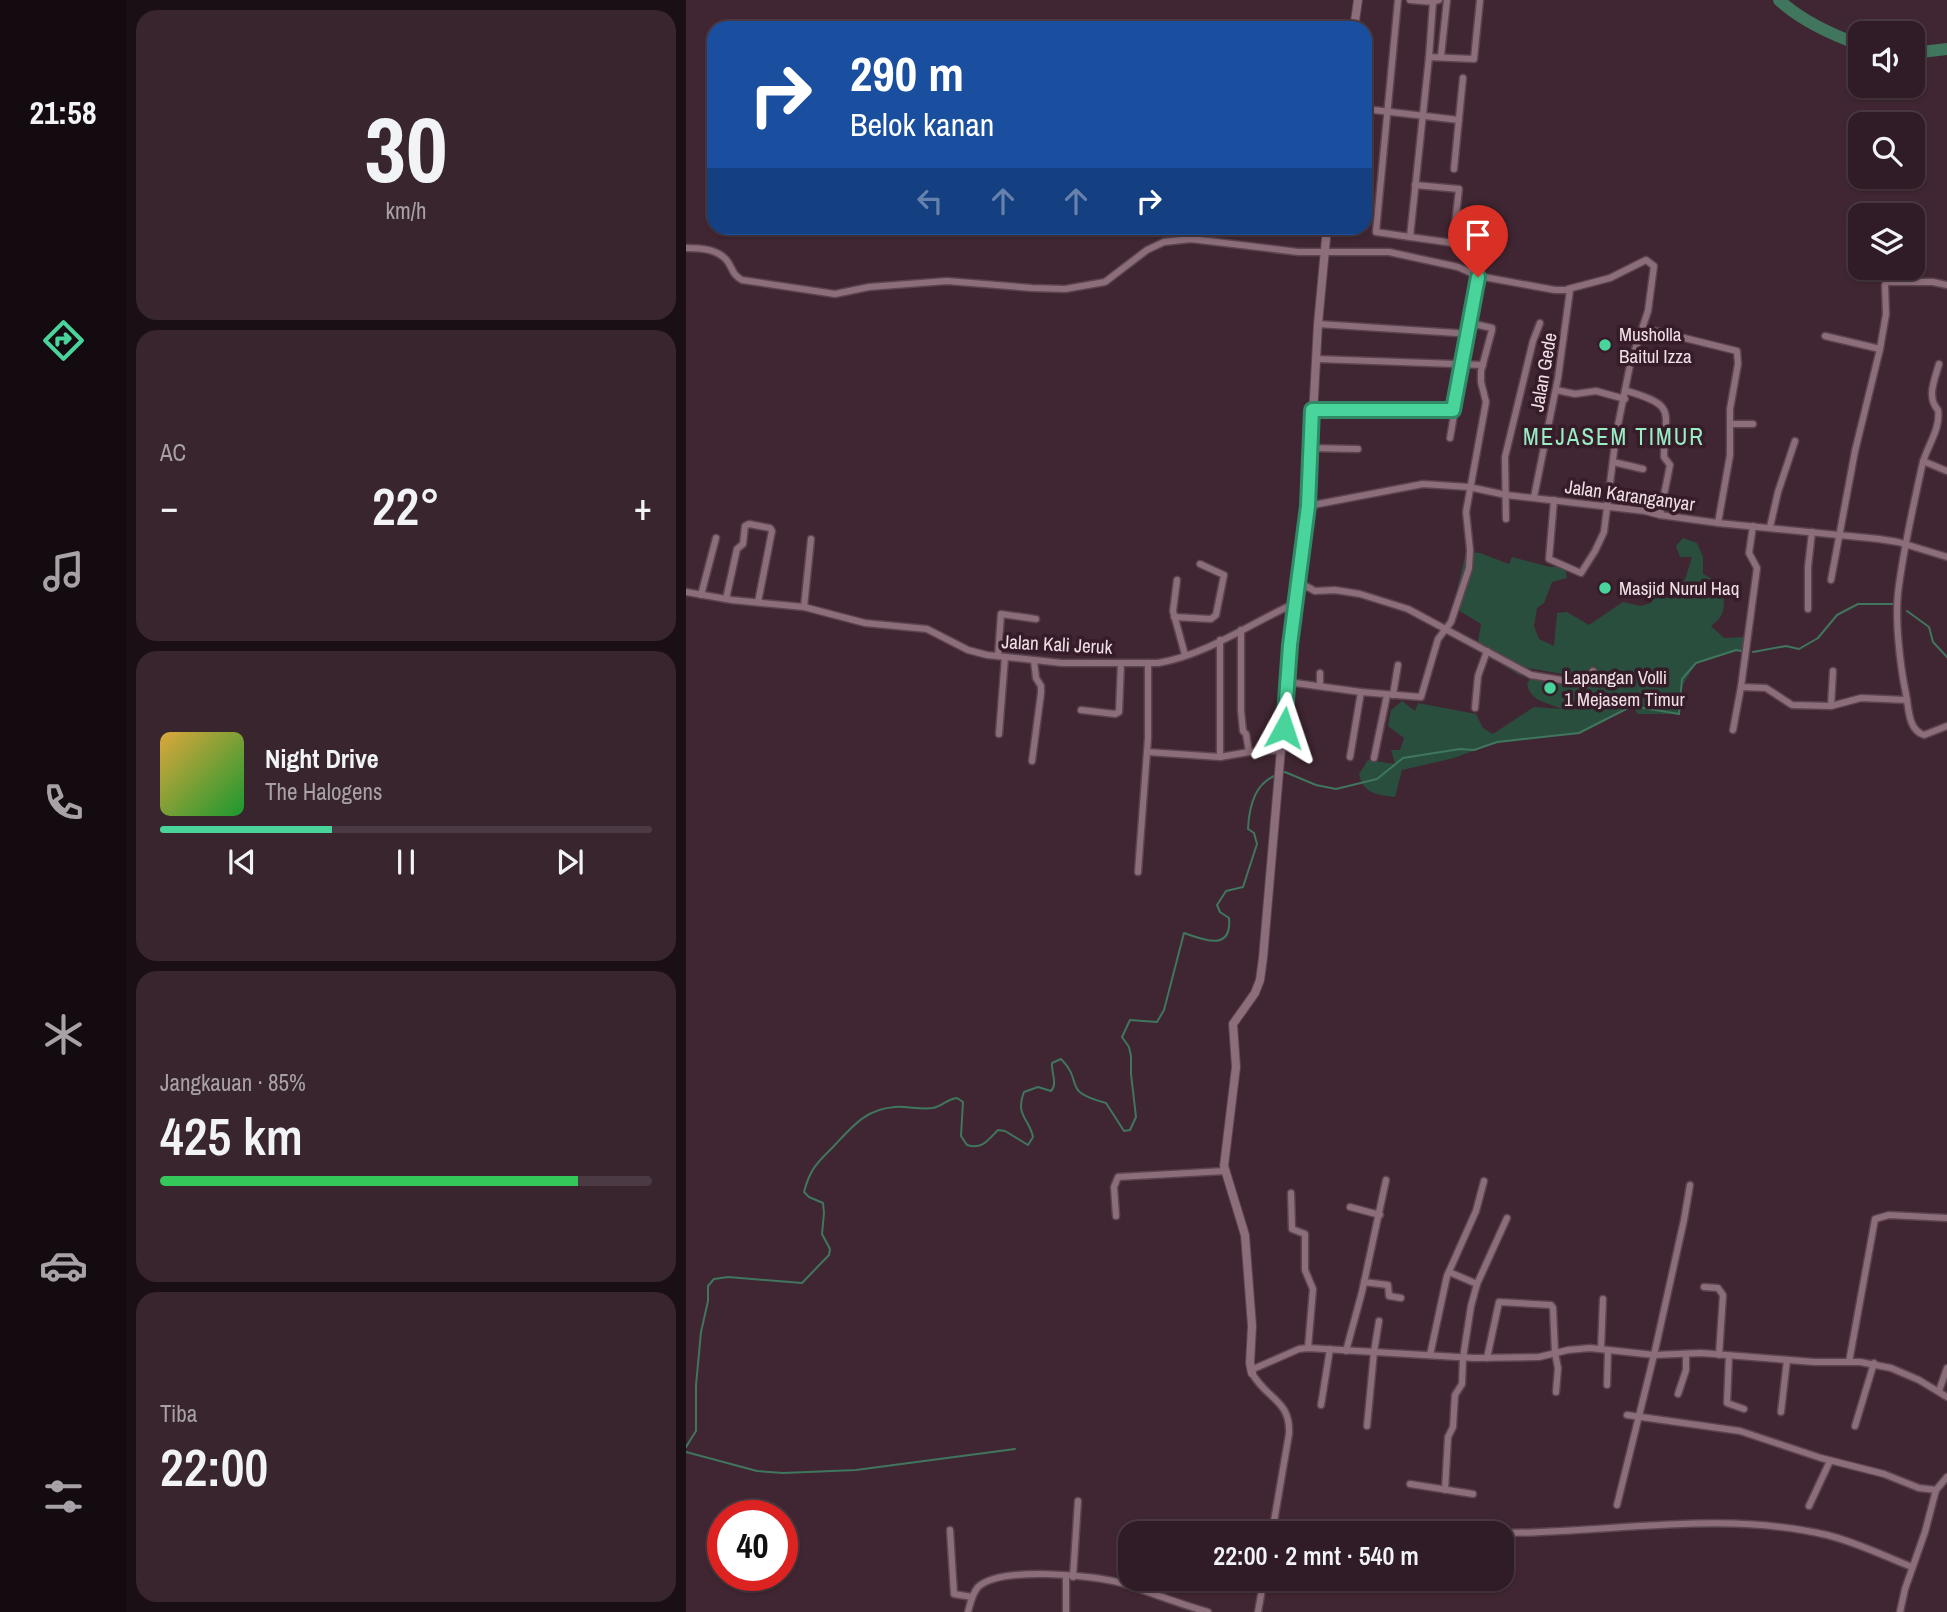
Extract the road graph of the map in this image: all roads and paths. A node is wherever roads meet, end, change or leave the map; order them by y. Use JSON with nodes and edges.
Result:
{"nodes":[{"id":1,"x":1358,"y":0,"type":"edge"},
{"id":2,"x":1398,"y":0,"type":"edge"},
{"id":3,"x":1410,"y":0,"type":"edge"},
{"id":4,"x":1447,"y":0,"type":"edge"},
{"id":5,"x":1480,"y":0,"type":"edge"},
{"id":6,"x":1436,"y":1,"type":"edge"},
{"id":7,"x":1355,"y":21,"type":"edge"},
{"id":8,"x":1441,"y":56,"type":"junction"},
{"id":9,"x":1429,"y":57,"type":"junction"},
{"id":10,"x":1463,"y":78,"type":"dead end"},
{"id":11,"x":1372,"y":111,"type":"edge"},
{"id":12,"x":1387,"y":112,"type":"junction"},
{"id":13,"x":1423,"y":117,"type":"junction"},
{"id":14,"x":1460,"y":120,"type":"junction"},
{"id":15,"x":1454,"y":169,"type":"dead end"},
{"id":16,"x":1415,"y":185,"type":"junction"},
{"id":17,"x":1326,"y":235,"type":"edge"},
{"id":18,"x":1410,"y":237,"type":"junction"},
{"id":19,"x":686,"y":248,"type":"edge"},
{"id":20,"x":1324,"y":253,"type":"junction"},
{"id":21,"x":1478,"y":276,"type":"junction"},
{"id":22,"x":1947,"y":285,"type":"edge"},
{"id":23,"x":1569,"y":291,"type":"junction"},
{"id":24,"x":1470,"y":323,"type":"junction"},
{"id":25,"x":1541,"y":323,"type":"dead end"},
{"id":26,"x":1318,"y":324,"type":"junction"},
{"id":27,"x":1644,"y":328,"type":"junction"},
{"id":28,"x":1457,"y":333,"type":"dead end"},
{"id":29,"x":1825,"y":336,"type":"dead end"},
{"id":30,"x":1880,"y":349,"type":"junction"},
{"id":31,"x":1317,"y":359,"type":"junction"},
{"id":32,"x":1463,"y":364,"type":"junction"},
{"id":33,"x":1939,"y":364,"type":"dead end"},
{"id":34,"x":1483,"y":365,"type":"junction"},
{"id":35,"x":1556,"y":390,"type":"junction"},
{"id":36,"x":1626,"y":395,"type":"junction"},
{"id":37,"x":1312,"y":410,"type":"junction"},
{"id":38,"x":1449,"y":410,"type":"junction"},
{"id":39,"x":1731,"y":424,"type":"junction"},
{"id":40,"x":1754,"y":424,"type":"dead end"},
{"id":41,"x":1450,"y":438,"type":"dead end"},
{"id":42,"x":1795,"y":441,"type":"dead end"},
{"id":43,"x":1310,"y":448,"type":"junction"},
{"id":44,"x":1358,"y":449,"type":"dead end"},
{"id":45,"x":1923,"y":461,"type":"junction"},
{"id":46,"x":1613,"y":462,"type":"junction"},
{"id":47,"x":1643,"y":469,"type":"dead end"},
{"id":48,"x":1947,"y":471,"type":"edge"},
{"id":49,"x":1469,"y":487,"type":"junction"},
{"id":50,"x":1506,"y":495,"type":"junction"},
{"id":51,"x":1534,"y":497,"type":"junction"},
{"id":52,"x":1554,"y":500,"type":"junction"},
{"id":53,"x":1308,"y":506,"type":"junction"},
{"id":54,"x":1608,"y":508,"type":"junction"},
{"id":55,"x":1660,"y":515,"type":"junction"},
{"id":56,"x":1506,"y":519,"type":"dead end"},
{"id":57,"x":1718,"y":523,"type":"junction"},
{"id":58,"x":1753,"y":526,"type":"junction"},
{"id":59,"x":1770,"y":527,"type":"junction"},
{"id":60,"x":1812,"y":532,"type":"junction"},
{"id":61,"x":1839,"y":536,"type":"junction"},
{"id":62,"x":716,"y":538,"type":"dead end"},
{"id":63,"x":811,"y":539,"type":"dead end"},
{"id":64,"x":1907,"y":544,"type":"junction"},
{"id":65,"x":1947,"y":557,"type":"edge"},
{"id":66,"x":1200,"y":564,"type":"dead end"},
{"id":67,"x":1177,"y":580,"type":"dead end"},
{"id":68,"x":1831,"y":580,"type":"dead end"},
{"id":69,"x":1298,"y":591,"type":"junction"},
{"id":70,"x":686,"y":592,"type":"edge"},
{"id":71,"x":701,"y":595,"type":"junction"},
{"id":72,"x":726,"y":599,"type":"junction"},
{"id":73,"x":758,"y":602,"type":"junction"},
{"id":74,"x":804,"y":607,"type":"junction"},
{"id":75,"x":1808,"y":609,"type":"dead end"},
{"id":76,"x":1174,"y":617,"type":"junction"},
{"id":77,"x":1036,"y":618,"type":"dead end"},
{"id":78,"x":1445,"y":628,"type":"junction"},
{"id":79,"x":1241,"y":630,"type":"junction"},
{"id":80,"x":1220,"y":640,"type":"junction"},
{"id":81,"x":1487,"y":650,"type":"junction"},
{"id":82,"x":1001,"y":656,"type":"junction"},
{"id":83,"x":1185,"y":656,"type":"junction"},
{"id":84,"x":1034,"y":661,"type":"junction"},
{"id":85,"x":1121,"y":663,"type":"junction"},
{"id":86,"x":1148,"y":663,"type":"junction"},
{"id":87,"x":1398,"y":665,"type":"dead end"},
{"id":88,"x":1593,"y":671,"type":"dead end"},
{"id":89,"x":1833,"y":671,"type":"dead end"},
{"id":90,"x":1320,"y":673,"type":"dead end"},
{"id":91,"x":1288,"y":682,"type":"junction"},
{"id":92,"x":1320,"y":687,"type":"junction"},
{"id":93,"x":1741,"y":687,"type":"junction"},
{"id":94,"x":1361,"y":692,"type":"junction"},
{"id":95,"x":1390,"y":695,"type":"junction"},
{"id":96,"x":1907,"y":700,"type":"junction"},
{"id":97,"x":1831,"y":706,"type":"junction"},
{"id":98,"x":1475,"y":708,"type":"dead end"},
{"id":99,"x":1081,"y":710,"type":"dead end"},
{"id":100,"x":1947,"y":726,"type":"edge"},
{"id":101,"x":1732,"y":730,"type":"dead end"},
{"id":102,"x":999,"y":734,"type":"dead end"},
{"id":103,"x":1282,"y":750,"type":"junction"},
{"id":104,"x":1147,"y":752,"type":"junction"},
{"id":105,"x":1249,"y":752,"type":"junction"},
{"id":106,"x":1220,"y":757,"type":"junction"},
{"id":107,"x":1350,"y":757,"type":"dead end"},
{"id":108,"x":1374,"y":758,"type":"dead end"},
{"id":109,"x":1032,"y":761,"type":"dead end"},
{"id":110,"x":1138,"y":872,"type":"dead end"},
{"id":111,"x":1225,"y":1171,"type":"junction"},
{"id":112,"x":1386,"y":1180,"type":"dead end"},
{"id":113,"x":1484,"y":1181,"type":"dead end"},
{"id":114,"x":1690,"y":1185,"type":"dead end"},
{"id":115,"x":1292,"y":1193,"type":"dead end"},
{"id":116,"x":1350,"y":1207,"type":"dead end"},
{"id":117,"x":1380,"y":1215,"type":"junction"},
{"id":118,"x":1116,"y":1216,"type":"dead end"},
{"id":119,"x":1507,"y":1218,"type":"dead end"},
{"id":120,"x":1947,"y":1219,"type":"edge"},
{"id":121,"x":1449,"y":1272,"type":"junction"},
{"id":122,"x":1364,"y":1282,"type":"junction"},
{"id":123,"x":1477,"y":1284,"type":"junction"},
{"id":124,"x":1704,"y":1287,"type":"dead end"},
{"id":125,"x":1401,"y":1298,"type":"dead end"},
{"id":126,"x":1603,"y":1299,"type":"dead end"},
{"id":127,"x":1380,"y":1321,"type":"dead end"},
{"id":128,"x":1308,"y":1348,"type":"junction"},
{"id":129,"x":1331,"y":1349,"type":"junction"},
{"id":130,"x":1604,"y":1349,"type":"junction"},
{"id":131,"x":1346,"y":1351,"type":"junction"},
{"id":132,"x":1374,"y":1352,"type":"junction"},
{"id":133,"x":1555,"y":1353,"type":"junction"},
{"id":134,"x":1686,"y":1354,"type":"junction"},
{"id":135,"x":1430,"y":1355,"type":"junction"},
{"id":136,"x":1654,"y":1355,"type":"junction"},
{"id":137,"x":1719,"y":1355,"type":"junction"},
{"id":138,"x":1729,"y":1356,"type":"junction"},
{"id":139,"x":1463,"y":1358,"type":"junction"},
{"id":140,"x":1487,"y":1358,"type":"junction"},
{"id":141,"x":1787,"y":1360,"type":"junction"},
{"id":142,"x":1849,"y":1362,"type":"junction"},
{"id":143,"x":1874,"y":1363,"type":"junction"},
{"id":144,"x":1947,"y":1368,"type":"edge"},
{"id":145,"x":1252,"y":1372,"type":"junction"},
{"id":146,"x":1606,"y":1385,"type":"dead end"},
{"id":147,"x":1939,"y":1391,"type":"junction"},
{"id":148,"x":1556,"y":1392,"type":"dead end"},
{"id":149,"x":1678,"y":1394,"type":"dead end"},
{"id":150,"x":1947,"y":1397,"type":"edge"},
{"id":151,"x":1321,"y":1405,"type":"dead end"},
{"id":152,"x":1744,"y":1409,"type":"dead end"},
{"id":153,"x":1781,"y":1412,"type":"dead end"},
{"id":154,"x":1627,"y":1415,"type":"dead end"},
{"id":155,"x":1640,"y":1417,"type":"junction"},
{"id":156,"x":1367,"y":1426,"type":"dead end"},
{"id":157,"x":1855,"y":1426,"type":"dead end"},
{"id":158,"x":1830,"y":1461,"type":"junction"},
{"id":159,"x":1947,"y":1477,"type":"edge"},
{"id":160,"x":1409,"y":1484,"type":"dead end"},
{"id":161,"x":1445,"y":1490,"type":"junction"},
{"id":162,"x":1936,"y":1490,"type":"junction"},
{"id":163,"x":1473,"y":1494,"type":"dead end"},
{"id":164,"x":1078,"y":1501,"type":"dead end"},
{"id":165,"x":1617,"y":1505,"type":"dead end"},
{"id":166,"x":1809,"y":1506,"type":"dead end"},
{"id":167,"x":1273,"y":1521,"type":"edge"},
{"id":168,"x":950,"y":1531,"type":"dead end"},
{"id":169,"x":1514,"y":1532,"type":"edge"},
{"id":170,"x":1912,"y":1567,"type":"junction"},
{"id":171,"x":1069,"y":1576,"type":"junction"},
{"id":172,"x":1262,"y":1591,"type":"edge"},
{"id":173,"x":972,"y":1597,"type":"junction"},
{"id":174,"x":1178,"y":1604,"type":"junction"},
{"id":175,"x":968,"y":1612,"type":"edge"},
{"id":176,"x":1066,"y":1612,"type":"edge"},
{"id":177,"x":1177,"y":1612,"type":"edge"},
{"id":178,"x":1208,"y":1612,"type":"edge"},
{"id":179,"x":1258,"y":1612,"type":"edge"},
{"id":180,"x":1900,"y":1612,"type":"edge"}],
"edges":[{"from":1,"to":7,"type":"street"},
{"from":2,"to":12,"type":"street"},
{"from":3,"to":6,"type":"street"},
{"from":4,"to":8,"type":"street"},
{"from":5,"to":8,"type":"street"},
{"from":6,"to":9,"type":"street"},
{"from":8,"to":9,"type":"street"},
{"from":9,"to":13,"type":"street"},
{"from":10,"to":14,"type":"street"},
{"from":11,"to":12,"type":"street"},
{"from":12,"to":13,"type":"street"},
{"from":12,"to":18,"type":"street"},
{"from":13,"to":14,"type":"street"},
{"from":13,"to":16,"type":"street"},
{"from":14,"to":15,"type":"street"},
{"from":16,"to":18,"type":"street"},
{"from":16,"to":18,"type":"street"},
{"from":17,"to":20,"type":"street"},
{"from":19,"to":20,"type":"street"},
{"from":20,"to":21,"type":"street"},
{"from":20,"to":26,"type":"street"},
{"from":21,"to":23,"type":"street"},
{"from":21,"to":24,"type":"street"},
{"from":22,"to":30,"type":"street"},
{"from":23,"to":27,"type":"street"},
{"from":23,"to":35,"type":"street","name":"Jalan Gede"},
{"from":24,"to":32,"type":"street"},
{"from":24,"to":34,"type":"street"},
{"from":25,"to":50,"type":"street"},
{"from":26,"to":28,"type":"street"},
{"from":26,"to":31,"type":"street"},
{"from":27,"to":36,"type":"street"},
{"from":27,"to":39,"type":"street"},
{"from":29,"to":30,"type":"street"},
{"from":30,"to":61,"type":"street"},
{"from":31,"to":32,"type":"street"},
{"from":31,"to":37,"type":"street"},
{"from":32,"to":34,"type":"street"},
{"from":32,"to":38,"type":"street"},
{"from":33,"to":45,"type":"street"},
{"from":34,"to":49,"type":"street"},
{"from":35,"to":36,"type":"street"},
{"from":35,"to":51,"type":"street","name":"Jalan Gede"},
{"from":36,"to":46,"type":"street"},
{"from":36,"to":55,"type":"street"},
{"from":37,"to":38,"type":"street"},
{"from":37,"to":43,"type":"street"},
{"from":38,"to":41,"type":"street"},
{"from":39,"to":40,"type":"street"},
{"from":39,"to":57,"type":"street"},
{"from":42,"to":59,"type":"street"},
{"from":43,"to":44,"type":"street"},
{"from":43,"to":53,"type":"street"},
{"from":45,"to":48,"type":"street"},
{"from":45,"to":64,"type":"street"},
{"from":46,"to":47,"type":"street"},
{"from":46,"to":54,"type":"street"},
{"from":49,"to":50,"type":"street","name":"Jalan Karanganyar"},
{"from":49,"to":53,"type":"street","name":"Jalan Karanganyar"},
{"from":49,"to":78,"type":"street"},
{"from":50,"to":51,"type":"street","name":"Jalan Karanganyar"},
{"from":50,"to":56,"type":"street"},
{"from":51,"to":52,"type":"street","name":"Jalan Karanganyar"},
{"from":52,"to":54,"type":"street","name":"Jalan Karanganyar"},
{"from":52,"to":54,"type":"street"},
{"from":53,"to":69,"type":"street"},
{"from":54,"to":55,"type":"street","name":"Jalan Karanganyar"},
{"from":55,"to":57,"type":"street","name":"Jalan Karanganyar"},
{"from":57,"to":58,"type":"street","name":"Jalan Karanganyar"},
{"from":58,"to":59,"type":"street","name":"Jalan Karanganyar"},
{"from":58,"to":93,"type":"street"},
{"from":59,"to":60,"type":"street","name":"Jalan Karanganyar"},
{"from":60,"to":61,"type":"street","name":"Jalan Karanganyar"},
{"from":60,"to":75,"type":"street"},
{"from":61,"to":64,"type":"street","name":"Jalan Karanganyar"},
{"from":61,"to":68,"type":"street"},
{"from":62,"to":71,"type":"street"},
{"from":63,"to":74,"type":"street"},
{"from":64,"to":65,"type":"street","name":"Jalan Karanganyar"},
{"from":64,"to":96,"type":"street"},
{"from":66,"to":76,"type":"street"},
{"from":67,"to":76,"type":"street"},
{"from":69,"to":78,"type":"street"},
{"from":69,"to":79,"type":"street","name":"Jalan Kali Jeruk"},
{"from":69,"to":91,"type":"street"},
{"from":70,"to":71,"type":"street","name":"Jalan Kali Jeruk"},
{"from":71,"to":72,"type":"street","name":"Jalan Kali Jeruk"},
{"from":72,"to":73,"type":"street","name":"Jalan Kali Jeruk"},
{"from":72,"to":73,"type":"street"},
{"from":73,"to":74,"type":"street","name":"Jalan Kali Jeruk"},
{"from":74,"to":82,"type":"street","name":"Jalan Kali Jeruk"},
{"from":76,"to":83,"type":"street"},
{"from":77,"to":82,"type":"street"},
{"from":78,"to":81,"type":"street"},
{"from":78,"to":95,"type":"street"},
{"from":79,"to":80,"type":"street","name":"Jalan Kali Jeruk"},
{"from":79,"to":105,"type":"street"},
{"from":80,"to":83,"type":"street","name":"Jalan Kali Jeruk"},
{"from":80,"to":106,"type":"street"},
{"from":81,"to":88,"type":"street"},
{"from":81,"to":98,"type":"street"},
{"from":82,"to":84,"type":"street","name":"Jalan Kali Jeruk"},
{"from":82,"to":102,"type":"street"},
{"from":83,"to":86,"type":"street","name":"Jalan Kali Jeruk"},
{"from":84,"to":85,"type":"street","name":"Jalan Kali Jeruk"},
{"from":84,"to":109,"type":"street"},
{"from":85,"to":86,"type":"street","name":"Jalan Kali Jeruk"},
{"from":85,"to":99,"type":"street"},
{"from":86,"to":104,"type":"street"},
{"from":87,"to":95,"type":"street"},
{"from":89,"to":97,"type":"street"},
{"from":90,"to":92,"type":"street"},
{"from":91,"to":92,"type":"street"},
{"from":91,"to":103,"type":"street"},
{"from":92,"to":94,"type":"street"},
{"from":93,"to":97,"type":"street"},
{"from":93,"to":101,"type":"street"},
{"from":94,"to":95,"type":"street"},
{"from":94,"to":107,"type":"street"},
{"from":95,"to":108,"type":"street"},
{"from":96,"to":97,"type":"street"},
{"from":96,"to":100,"type":"street"},
{"from":103,"to":105,"type":"street"},
{"from":103,"to":111,"type":"street"},
{"from":104,"to":106,"type":"street"},
{"from":104,"to":110,"type":"street"},
{"from":105,"to":106,"type":"street"},
{"from":111,"to":118,"type":"street"},
{"from":111,"to":145,"type":"street"},
{"from":112,"to":117,"type":"street"},
{"from":113,"to":121,"type":"street"},
{"from":114,"to":136,"type":"street"},
{"from":115,"to":128,"type":"street"},
{"from":116,"to":117,"type":"street"},
{"from":117,"to":122,"type":"street"},
{"from":119,"to":123,"type":"street"},
{"from":120,"to":142,"type":"street"},
{"from":121,"to":123,"type":"street"},
{"from":121,"to":135,"type":"street"},
{"from":122,"to":125,"type":"street"},
{"from":122,"to":131,"type":"street"},
{"from":123,"to":139,"type":"street"},
{"from":124,"to":137,"type":"street"},
{"from":126,"to":130,"type":"street"},
{"from":127,"to":132,"type":"street"},
{"from":128,"to":129,"type":"street"},
{"from":128,"to":145,"type":"street"},
{"from":129,"to":131,"type":"street"},
{"from":129,"to":151,"type":"street"},
{"from":130,"to":133,"type":"street"},
{"from":130,"to":136,"type":"street"},
{"from":130,"to":146,"type":"street"},
{"from":131,"to":132,"type":"street"},
{"from":132,"to":135,"type":"street"},
{"from":132,"to":156,"type":"street"},
{"from":133,"to":140,"type":"street"},
{"from":133,"to":140,"type":"street"},
{"from":133,"to":148,"type":"street"},
{"from":134,"to":136,"type":"street"},
{"from":134,"to":137,"type":"street"},
{"from":134,"to":149,"type":"street"},
{"from":135,"to":139,"type":"street"},
{"from":136,"to":155,"type":"street"},
{"from":137,"to":138,"type":"street"},
{"from":138,"to":141,"type":"street"},
{"from":138,"to":152,"type":"street"},
{"from":139,"to":140,"type":"street"},
{"from":139,"to":161,"type":"street"},
{"from":141,"to":142,"type":"street"},
{"from":141,"to":153,"type":"street"},
{"from":142,"to":143,"type":"street"},
{"from":143,"to":147,"type":"street"},
{"from":143,"to":157,"type":"street"},
{"from":144,"to":147,"type":"street"},
{"from":145,"to":167,"type":"street"},
{"from":147,"to":150,"type":"street"},
{"from":154,"to":155,"type":"street"},
{"from":155,"to":158,"type":"street"},
{"from":155,"to":165,"type":"street"},
{"from":158,"to":162,"type":"street"},
{"from":158,"to":166,"type":"street"},
{"from":159,"to":162,"type":"street"},
{"from":160,"to":161,"type":"street"},
{"from":161,"to":163,"type":"street"},
{"from":162,"to":170,"type":"street"},
{"from":164,"to":171,"type":"street"},
{"from":168,"to":173,"type":"street"},
{"from":169,"to":170,"type":"street"},
{"from":170,"to":180,"type":"street"},
{"from":171,"to":173,"type":"street"},
{"from":171,"to":174,"type":"street"},
{"from":171,"to":176,"type":"street"},
{"from":172,"to":179,"type":"street"},
{"from":173,"to":175,"type":"street"},
{"from":174,"to":177,"type":"street"},
{"from":174,"to":178,"type":"street"}]}
